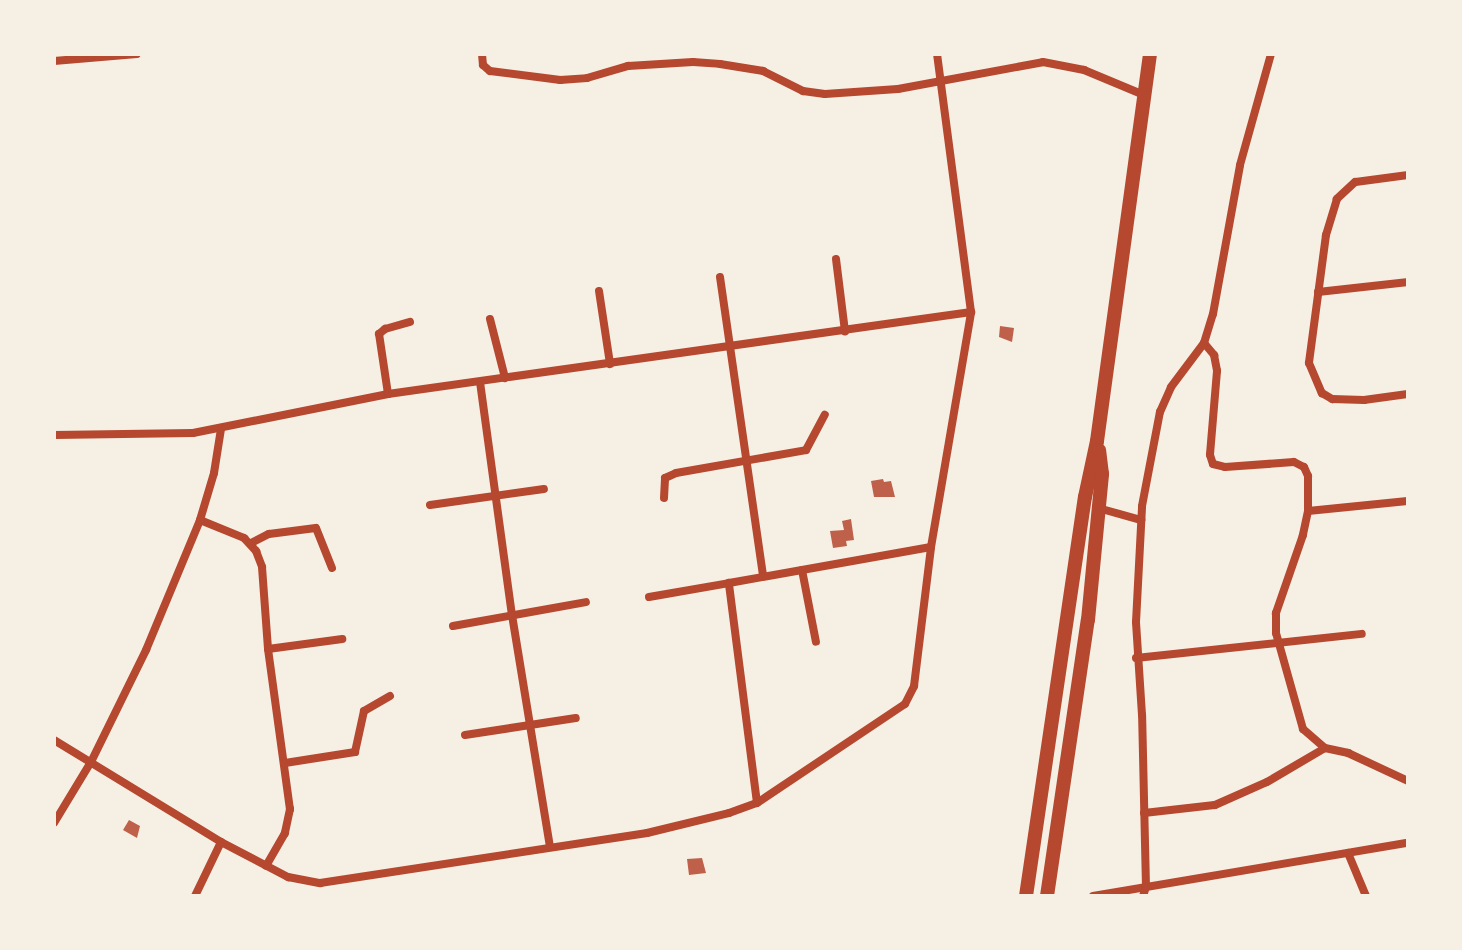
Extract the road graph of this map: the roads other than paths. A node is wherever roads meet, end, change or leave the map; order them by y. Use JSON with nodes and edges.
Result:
{"nodes":[{"id":1,"x":137,"y":54,"type":"edge"},
{"id":2,"x":482,"y":54,"type":"edge"},
{"id":3,"x":937,"y":54,"type":"edge"},
{"id":4,"x":1150,"y":54,"type":"edge"},
{"id":5,"x":1271,"y":54,"type":"edge"},
{"id":6,"x":54,"y":61,"type":"edge"},
{"id":7,"x":943,"y":81,"type":"junction"},
{"id":8,"x":1144,"y":95,"type":"junction"},
{"id":9,"x":1408,"y":175,"type":"edge"},
{"id":10,"x":836,"y":259,"type":"dead end"},
{"id":11,"x":720,"y":277,"type":"dead end"},
{"id":12,"x":1408,"y":282,"type":"edge"},
{"id":13,"x":599,"y":291,"type":"dead end"},
{"id":14,"x":1318,"y":292,"type":"junction"},
{"id":15,"x":971,"y":312,"type":"junction"},
{"id":16,"x":490,"y":319,"type":"dead end"},
{"id":17,"x":410,"y":322,"type":"dead end"},
{"id":18,"x":845,"y":331,"type":"junction"},
{"id":19,"x":1204,"y":343,"type":"junction"},
{"id":20,"x":729,"y":348,"type":"junction"},
{"id":21,"x":610,"y":364,"type":"junction"},
{"id":22,"x":505,"y":378,"type":"junction"},
{"id":23,"x":480,"y":382,"type":"junction"},
{"id":24,"x":388,"y":394,"type":"junction"},
{"id":25,"x":1408,"y":394,"type":"edge"},
{"id":26,"x":825,"y":415,"type":"dead end"},
{"id":27,"x":221,"y":429,"type":"junction"},
{"id":28,"x":54,"y":435,"type":"edge"},
{"id":29,"x":1097,"y":441,"type":"junction"},
{"id":30,"x":744,"y":462,"type":"junction"},
{"id":31,"x":544,"y":489,"type":"dead end"},
{"id":32,"x":496,"y":496,"type":"junction"},
{"id":33,"x":664,"y":498,"type":"dead end"},
{"id":34,"x":1408,"y":501,"type":"edge"},
{"id":35,"x":430,"y":505,"type":"dead end"},
{"id":36,"x":1098,"y":508,"type":"junction"},
{"id":37,"x":1308,"y":511,"type":"junction"},
{"id":38,"x":200,"y":520,"type":"junction"},
{"id":39,"x":1141,"y":520,"type":"junction"},
{"id":40,"x":251,"y":543,"type":"junction"},
{"id":41,"x":931,"y":547,"type":"junction"},
{"id":42,"x":332,"y":568,"type":"dead end"},
{"id":43,"x":802,"y":570,"type":"junction"},
{"id":44,"x":763,"y":576,"type":"junction"},
{"id":45,"x":729,"y":583,"type":"junction"},
{"id":46,"x":649,"y":597,"type":"dead end"},
{"id":47,"x":586,"y":602,"type":"dead end"},
{"id":48,"x":512,"y":615,"type":"junction"},
{"id":49,"x":453,"y":626,"type":"dead end"},
{"id":50,"x":1362,"y":634,"type":"dead end"},
{"id":51,"x":342,"y":639,"type":"dead end"},
{"id":52,"x":816,"y":642,"type":"dead end"},
{"id":53,"x":1280,"y":645,"type":"junction"},
{"id":54,"x":268,"y":649,"type":"junction"},
{"id":55,"x":1136,"y":658,"type":"junction"},
{"id":56,"x":390,"y":696,"type":"dead end"},
{"id":57,"x":576,"y":718,"type":"dead end"},
{"id":58,"x":530,"y":725,"type":"junction"},
{"id":59,"x":465,"y":735,"type":"dead end"},
{"id":60,"x":54,"y":740,"type":"edge"},
{"id":61,"x":1325,"y":748,"type":"junction"},
{"id":62,"x":91,"y":762,"type":"junction"},
{"id":63,"x":285,"y":763,"type":"junction"},
{"id":64,"x":1408,"y":781,"type":"edge"},
{"id":65,"x":757,"y":803,"type":"junction"},
{"id":66,"x":1144,"y":813,"type":"junction"},
{"id":67,"x":54,"y":823,"type":"edge"},
{"id":68,"x":221,"y":842,"type":"junction"},
{"id":69,"x":1408,"y":843,"type":"edge"},
{"id":70,"x":550,"y":846,"type":"junction"},
{"id":71,"x":1348,"y":853,"type":"junction"},
{"id":72,"x":266,"y":866,"type":"junction"},
{"id":73,"x":1145,"y":892,"type":"edge"},
{"id":74,"x":195,"y":896,"type":"edge"},
{"id":75,"x":1026,"y":896,"type":"edge"},
{"id":76,"x":1047,"y":896,"type":"edge"},
{"id":77,"x":1093,"y":896,"type":"edge"},
{"id":78,"x":1366,"y":896,"type":"edge"}],
"edges":[{"from":1,"to":6,"type":"street"},
{"from":2,"to":7,"type":"street"},
{"from":3,"to":7,"type":"street"},
{"from":4,"to":8,"type":"main road"},
{"from":5,"to":19,"type":"street"},
{"from":7,"to":8,"type":"street"},
{"from":7,"to":15,"type":"street"},
{"from":8,"to":29,"type":"main road"},
{"from":9,"to":14,"type":"street"},
{"from":10,"to":18,"type":"street"},
{"from":11,"to":20,"type":"street"},
{"from":12,"to":14,"type":"street"},
{"from":13,"to":21,"type":"street"},
{"from":14,"to":25,"type":"street"},
{"from":15,"to":18,"type":"street"},
{"from":15,"to":41,"type":"street"},
{"from":16,"to":22,"type":"street"},
{"from":17,"to":24,"type":"street"},
{"from":18,"to":20,"type":"street"},
{"from":19,"to":37,"type":"street"},
{"from":19,"to":39,"type":"street"},
{"from":20,"to":21,"type":"street"},
{"from":20,"to":30,"type":"street"},
{"from":21,"to":22,"type":"street"},
{"from":22,"to":23,"type":"street"},
{"from":23,"to":24,"type":"street"},
{"from":23,"to":32,"type":"street"},
{"from":24,"to":27,"type":"street"},
{"from":26,"to":30,"type":"street"},
{"from":27,"to":28,"type":"street"},
{"from":27,"to":38,"type":"street"},
{"from":29,"to":36,"type":"main road"},
{"from":29,"to":75,"type":"main road"},
{"from":30,"to":33,"type":"street"},
{"from":30,"to":44,"type":"street"},
{"from":31,"to":32,"type":"street"},
{"from":32,"to":35,"type":"street"},
{"from":32,"to":48,"type":"street"},
{"from":34,"to":37,"type":"street"},
{"from":36,"to":39,"type":"street"},
{"from":36,"to":76,"type":"main road"},
{"from":37,"to":53,"type":"street"},
{"from":38,"to":40,"type":"street"},
{"from":38,"to":62,"type":"street"},
{"from":39,"to":55,"type":"street"},
{"from":40,"to":42,"type":"street"},
{"from":40,"to":54,"type":"street"},
{"from":41,"to":43,"type":"street"},
{"from":41,"to":65,"type":"street"},
{"from":43,"to":44,"type":"street"},
{"from":43,"to":52,"type":"street"},
{"from":44,"to":45,"type":"street"},
{"from":45,"to":46,"type":"street"},
{"from":45,"to":65,"type":"street"},
{"from":47,"to":48,"type":"street"},
{"from":48,"to":49,"type":"street"},
{"from":48,"to":58,"type":"street"},
{"from":50,"to":53,"type":"street"},
{"from":51,"to":54,"type":"street"},
{"from":53,"to":55,"type":"street"},
{"from":53,"to":61,"type":"street"},
{"from":54,"to":63,"type":"street"},
{"from":55,"to":66,"type":"street"},
{"from":56,"to":63,"type":"street"},
{"from":57,"to":58,"type":"street"},
{"from":58,"to":59,"type":"street"},
{"from":58,"to":70,"type":"street"},
{"from":60,"to":62,"type":"street"},
{"from":61,"to":64,"type":"street"},
{"from":61,"to":66,"type":"street"},
{"from":62,"to":67,"type":"street"},
{"from":62,"to":68,"type":"street"},
{"from":63,"to":72,"type":"street"},
{"from":65,"to":70,"type":"street"},
{"from":66,"to":73,"type":"street"},
{"from":68,"to":72,"type":"street"},
{"from":68,"to":74,"type":"street"},
{"from":69,"to":71,"type":"street"},
{"from":70,"to":72,"type":"street"},
{"from":71,"to":73,"type":"street"},
{"from":71,"to":78,"type":"street"},
{"from":73,"to":77,"type":"street"}]}
